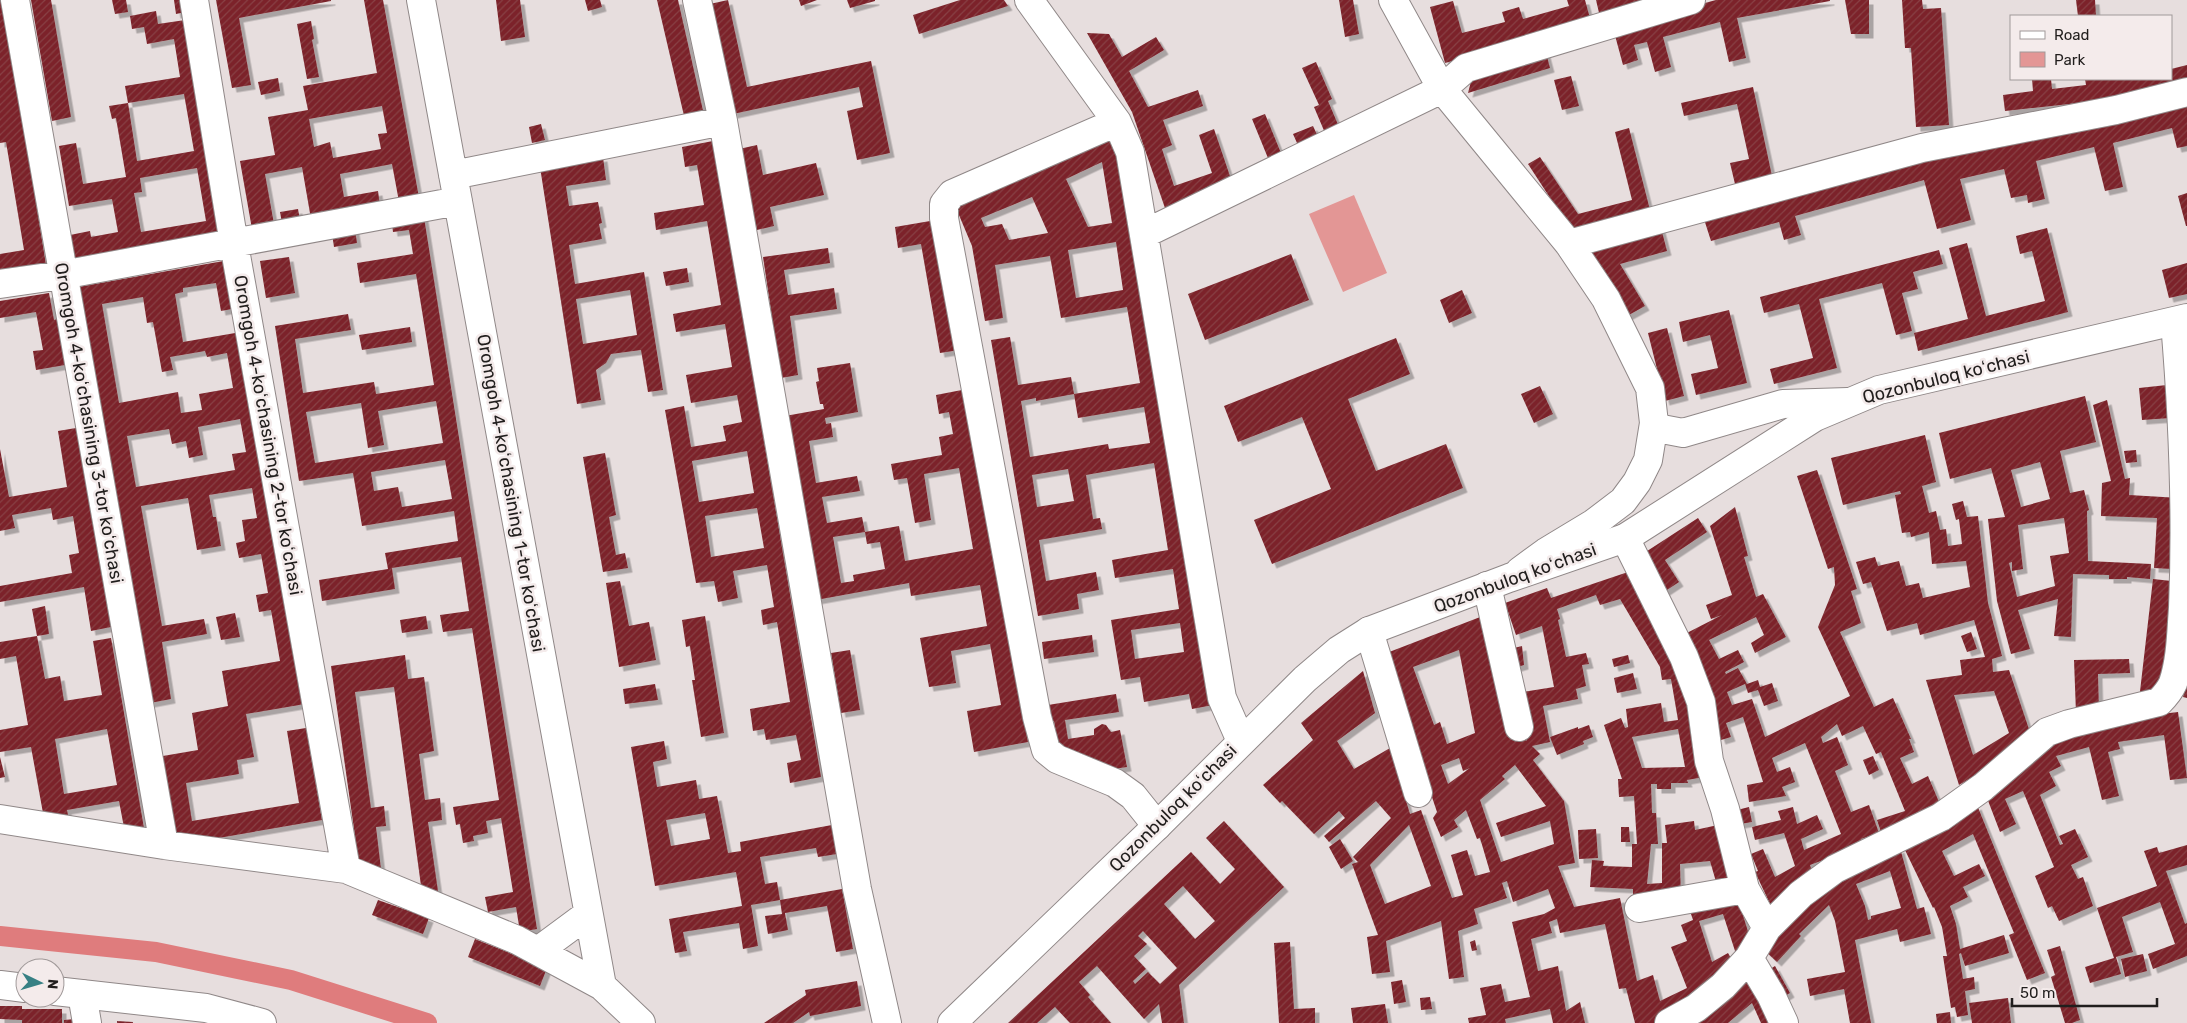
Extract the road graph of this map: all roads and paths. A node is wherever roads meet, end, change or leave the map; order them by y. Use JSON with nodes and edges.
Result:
{"nodes":[{"id":1,"x":15,"y":0,"type":"edge"},
{"id":2,"x":194,"y":0,"type":"edge"},
{"id":3,"x":421,"y":0,"type":"edge"},
{"id":4,"x":697,"y":0,"type":"edge"},
{"id":5,"x":1029,"y":0,"type":"edge"},
{"id":6,"x":1393,"y":0,"type":"edge"},
{"id":7,"x":1691,"y":0,"type":"edge"},
{"id":8,"x":1442,"y":89,"type":"junction"},
{"id":9,"x":2187,"y":92,"type":"edge"},
{"id":10,"x":723,"y":121,"type":"junction"},
{"id":11,"x":1118,"y":122,"type":"junction"},
{"id":12,"x":453,"y":175,"type":"junction"},
{"id":13,"x":458,"y":201,"type":"junction"},
{"id":14,"x":1144,"y":234,"type":"junction"},
{"id":15,"x":234,"y":244,"type":"junction"},
{"id":16,"x":1569,"y":244,"type":"junction"},
{"id":17,"x":62,"y":275,"type":"junction"},
{"id":18,"x":0,"y":284,"type":"edge"},
{"id":19,"x":2181,"y":320,"type":"edge"},
{"id":20,"x":1848,"y":402,"type":"junction"},
{"id":21,"x":1654,"y":422,"type":"junction"},
{"id":22,"x":1625,"y":538,"type":"junction"},
{"id":23,"x":1498,"y":582,"type":"junction"},
{"id":24,"x":1369,"y":631,"type":"junction"},
{"id":25,"x":1519,"y":727,"type":"dead end"},
{"id":26,"x":1241,"y":741,"type":"junction"},
{"id":27,"x":1418,"y":792,"type":"dead end"},
{"id":28,"x":0,"y":819,"type":"edge"},
{"id":29,"x":1157,"y":826,"type":"junction"},
{"id":30,"x":164,"y":845,"type":"junction"},
{"id":31,"x":346,"y":869,"type":"junction"},
{"id":32,"x":1745,"y":889,"type":"junction"},
{"id":33,"x":1639,"y":908,"type":"dead end"},
{"id":34,"x":588,"y":914,"type":"junction"},
{"id":35,"x":1767,"y":928,"type":"junction"},
{"id":36,"x":538,"y":952,"type":"junction"},
{"id":37,"x":1749,"y":958,"type":"junction"},
{"id":38,"x":0,"y":985,"type":"edge"},
{"id":39,"x":602,"y":986,"type":"junction"},
{"id":40,"x":15,"y":987,"type":"edge"},
{"id":41,"x":65,"y":992,"type":"edge"},
{"id":42,"x":82,"y":994,"type":"junction"},
{"id":43,"x":87,"y":1023,"type":"edge"},
{"id":44,"x":262,"y":1023,"type":"edge"},
{"id":45,"x":641,"y":1023,"type":"edge"},
{"id":46,"x":887,"y":1023,"type":"edge"},
{"id":47,"x":952,"y":1023,"type":"edge"},
{"id":48,"x":1669,"y":1023,"type":"edge"},
{"id":49,"x":1784,"y":1023,"type":"edge"}],
"edges":[{"from":1,"to":17,"type":"street","name":"Oromgoh 4-koʻchasining 3-tor koʻchasi"},
{"from":2,"to":15,"type":"street","name":"Oromgoh 4-koʻchasining 2-tor koʻchasi"},
{"from":3,"to":12,"type":"street","name":"Oromgoh 4-koʻchasining 1-tor koʻchasi"},
{"from":4,"to":10,"type":"street"},
{"from":5,"to":11,"type":"street"},
{"from":6,"to":8,"type":"street"},
{"from":7,"to":8,"type":"street"},
{"from":8,"to":14,"type":"street"},
{"from":8,"to":16,"type":"street"},
{"from":9,"to":16,"type":"street"},
{"from":10,"to":12,"type":"street"},
{"from":10,"to":46,"type":"street"},
{"from":11,"to":14,"type":"street"},
{"from":11,"to":29,"type":"street"},
{"from":12,"to":13,"type":"street","name":"Oromgoh 4-koʻchasining 1-tor koʻchasi"},
{"from":13,"to":15,"type":"street"},
{"from":13,"to":34,"type":"street","name":"Oromgoh 4-koʻchasining 1-tor koʻchasi"},
{"from":14,"to":26,"type":"street"},
{"from":15,"to":17,"type":"street"},
{"from":15,"to":31,"type":"street","name":"Oromgoh 4-koʻchasining 2-tor koʻchasi"},
{"from":16,"to":21,"type":"street"},
{"from":17,"to":18,"type":"street"},
{"from":17,"to":30,"type":"street","name":"Oromgoh 4-koʻchasining 3-tor koʻchasi"},
{"from":19,"to":20,"type":"street","name":"Qozonbuloq koʻchasi"},
{"from":19,"to":35,"type":"street"},
{"from":20,"to":21,"type":"street"},
{"from":20,"to":22,"type":"street","name":"Qozonbuloq koʻchasi"},
{"from":21,"to":23,"type":"street"},
{"from":22,"to":23,"type":"street","name":"Qozonbuloq koʻchasi"},
{"from":22,"to":32,"type":"street"},
{"from":23,"to":24,"type":"street","name":"Qozonbuloq koʻchasi"},
{"from":23,"to":25,"type":"street"},
{"from":24,"to":26,"type":"street","name":"Qozonbuloq koʻchasi"},
{"from":24,"to":27,"type":"street"},
{"from":26,"to":29,"type":"street","name":"Qozonbuloq koʻchasi"},
{"from":28,"to":30,"type":"street"},
{"from":29,"to":47,"type":"street","name":"Qozonbuloq koʻchasi"},
{"from":30,"to":31,"type":"street"},
{"from":31,"to":36,"type":"street"},
{"from":32,"to":33,"type":"street"},
{"from":32,"to":35,"type":"street"},
{"from":34,"to":36,"type":"street"},
{"from":34,"to":39,"type":"street","name":"Oromgoh 4-koʻchasining 1-tor koʻchasi"},
{"from":35,"to":37,"type":"street"},
{"from":36,"to":39,"type":"street"},
{"from":37,"to":48,"type":"street"},
{"from":37,"to":49,"type":"street"},
{"from":38,"to":40,"type":"street"},
{"from":39,"to":45,"type":"street"},
{"from":41,"to":42,"type":"street"},
{"from":42,"to":43,"type":"street"},
{"from":42,"to":44,"type":"street"}]}
